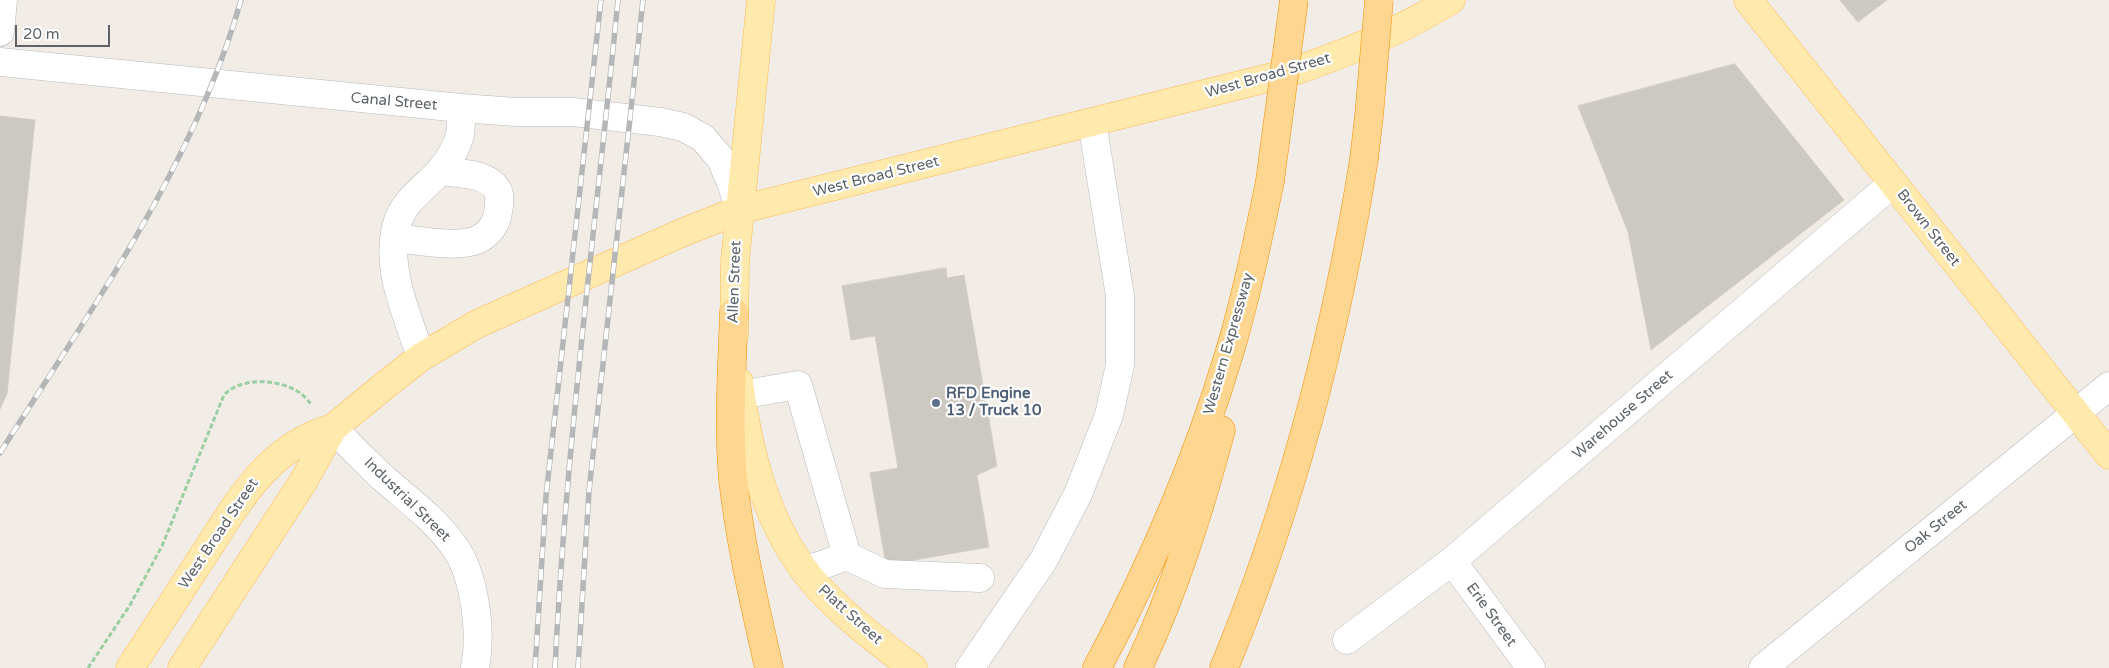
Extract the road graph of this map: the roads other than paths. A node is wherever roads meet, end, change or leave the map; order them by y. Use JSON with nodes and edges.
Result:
{"nodes":[{"id":1,"x":3,"y":0,"type":"edge"},
{"id":2,"x":760,"y":0,"type":"edge"},
{"id":3,"x":1294,"y":0,"type":"edge"},
{"id":4,"x":1379,"y":0,"type":"edge"},
{"id":5,"x":1451,"y":0,"type":"edge"},
{"id":6,"x":1748,"y":0,"type":"edge"},
{"id":7,"x":0,"y":32,"type":"edge"},
{"id":8,"x":0,"y":62,"type":"edge"},
{"id":9,"x":461,"y":108,"type":"junction"},
{"id":10,"x":1092,"y":122,"type":"junction"},
{"id":11,"x":440,"y":171,"type":"junction"},
{"id":12,"x":1270,"y":181,"type":"junction"},
{"id":13,"x":1893,"y":183,"type":"junction"},
{"id":14,"x":739,"y":210,"type":"junction"},
{"id":15,"x":395,"y":238,"type":"junction"},
{"id":16,"x":734,"y":312,"type":"junction"},
{"id":17,"x":421,"y":357,"type":"junction"},
{"id":18,"x":2109,"y":386,"type":"edge"},
{"id":19,"x":740,"y":395,"type":"junction"},
{"id":20,"x":2076,"y":413,"type":"junction"},
{"id":21,"x":333,"y":428,"type":"junction"},
{"id":22,"x":2109,"y":455,"type":"edge"},
{"id":23,"x":847,"y":556,"type":"junction"},
{"id":24,"x":1452,"y":561,"type":"junction"},
{"id":25,"x":799,"y":563,"type":"junction"},
{"id":26,"x":980,"y":578,"type":"dead end"},
{"id":27,"x":1347,"y":640,"type":"dead end"},
{"id":28,"x":130,"y":668,"type":"edge"},
{"id":29,"x":182,"y":668,"type":"edge"},
{"id":30,"x":475,"y":668,"type":"edge"},
{"id":31,"x":769,"y":668,"type":"edge"},
{"id":32,"x":913,"y":668,"type":"edge"},
{"id":33,"x":970,"y":668,"type":"edge"},
{"id":34,"x":1097,"y":668,"type":"edge"},
{"id":35,"x":1138,"y":668,"type":"edge"},
{"id":36,"x":1224,"y":668,"type":"edge"},
{"id":37,"x":1531,"y":668,"type":"edge"},
{"id":38,"x":1763,"y":668,"type":"edge"}],
"edges":[{"from":1,"to":7,"type":"street"},
{"from":2,"to":14,"type":"main road","name":"Allen Street"},
{"from":3,"to":12,"type":"highway","name":"Western Expressway","bridge":true},
{"from":4,"to":36,"type":"highway","bridge":true},
{"from":5,"to":10,"type":"main road","name":"West Broad Street"},
{"from":6,"to":13,"type":"main road","name":"Brown Street"},
{"from":8,"to":9,"type":"street","name":"Canal Street"},
{"from":9,"to":11,"type":"street"},
{"from":9,"to":14,"type":"street","name":"Canal Street"},
{"from":10,"to":14,"type":"main road","name":"West Broad Street"},
{"from":10,"to":33,"type":"street"},
{"from":11,"to":15,"type":"street"},
{"from":11,"to":15,"type":"street"},
{"from":12,"to":34,"type":"highway","name":"Western Expressway"},
{"from":12,"to":35,"type":"highway"},
{"from":13,"to":20,"type":"main road","name":"Brown Street"},
{"from":13,"to":24,"type":"street","name":"Warehouse Street"},
{"from":14,"to":16,"type":"main road","name":"Allen Street"},
{"from":14,"to":17,"type":"main road","name":"West Broad Street"},
{"from":15,"to":17,"type":"street"},
{"from":16,"to":19,"type":"main road","name":"Allen Street"},
{"from":16,"to":31,"type":"highway"},
{"from":17,"to":21,"type":"main road","name":"West Broad Street"},
{"from":18,"to":20,"type":"street","name":"Oak Street"},
{"from":19,"to":23,"type":"street"},
{"from":19,"to":25,"type":"main road","name":"Allen Street"},
{"from":20,"to":22,"type":"main road","name":"Brown Street"},
{"from":20,"to":38,"type":"street","name":"Oak Street"},
{"from":21,"to":28,"type":"main road","name":"West Broad Street"},
{"from":21,"to":29,"type":"main road","name":"West Broad Street"},
{"from":21,"to":30,"type":"street","name":"Industrial Street"},
{"from":23,"to":25,"type":"street"},
{"from":23,"to":26,"type":"street"},
{"from":24,"to":27,"type":"street","name":"Warehouse Street"},
{"from":24,"to":37,"type":"street","name":"Erie Street"},
{"from":25,"to":32,"type":"main road","name":"Platt Street"}]}
